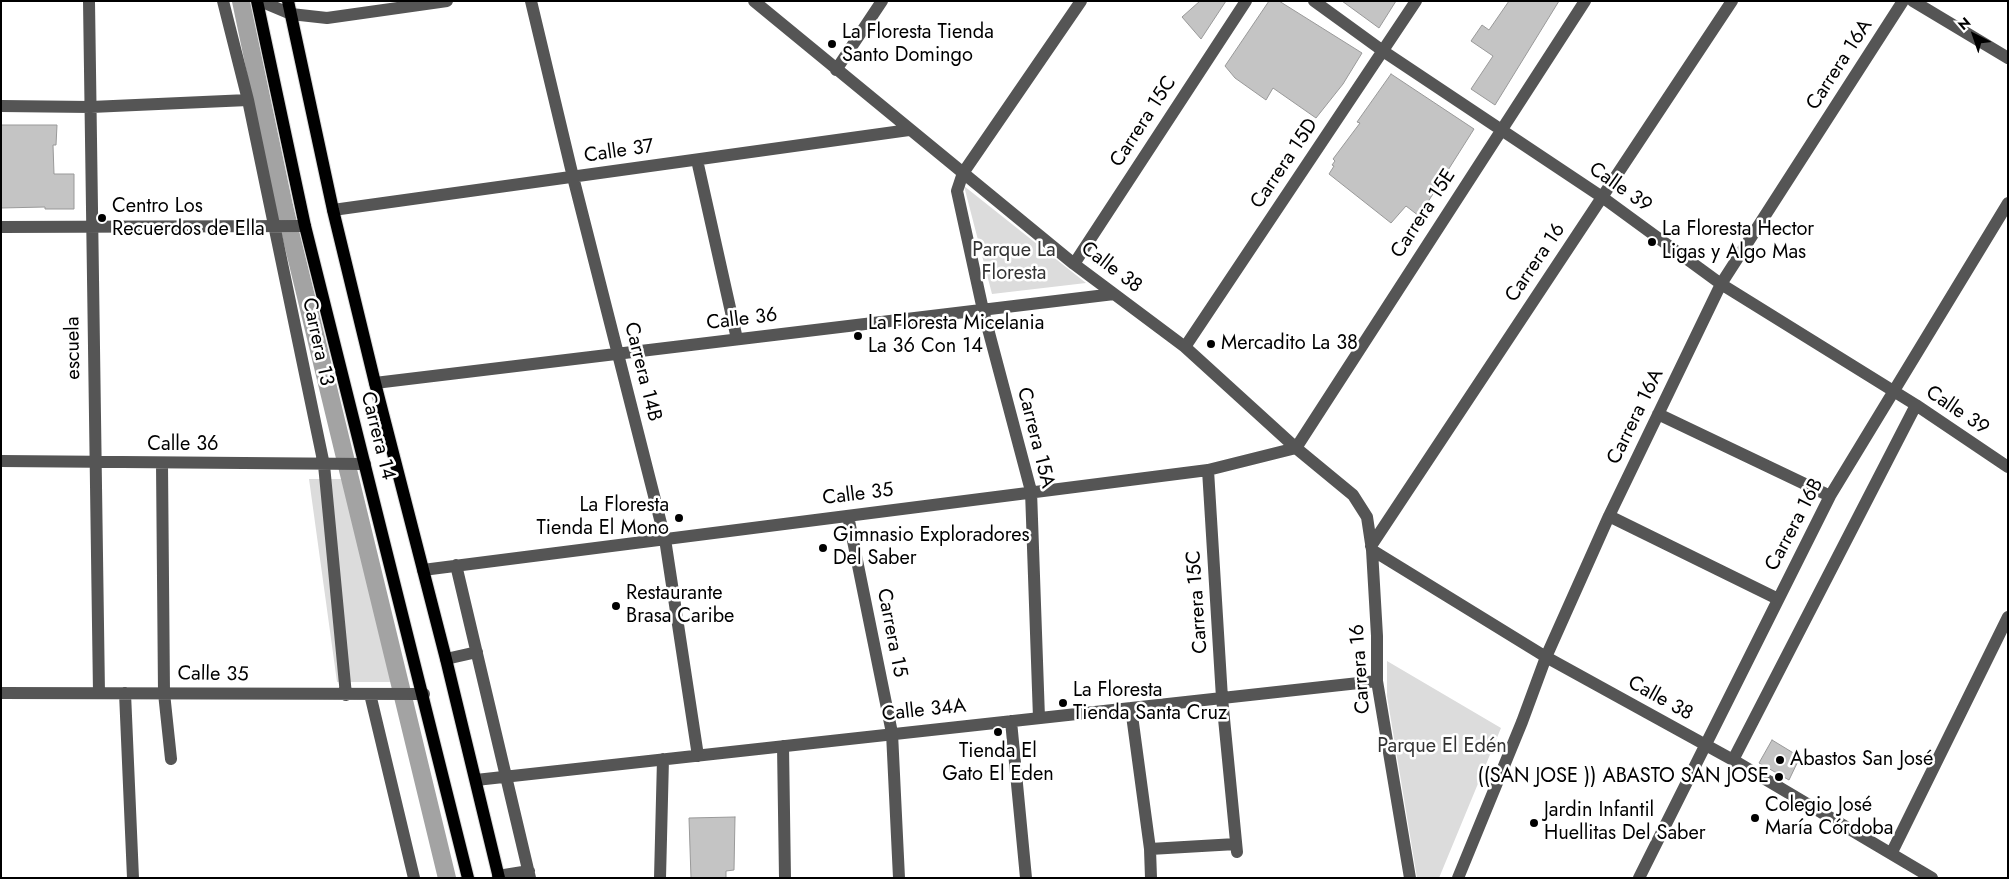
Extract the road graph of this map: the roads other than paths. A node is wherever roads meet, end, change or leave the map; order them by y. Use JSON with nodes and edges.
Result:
{"nodes":[{"id":1,"x":90,"y":1,"type":"edge"},
{"id":2,"x":215,"y":1,"type":"edge"},
{"id":3,"x":224,"y":1,"type":"edge"},
{"id":4,"x":258,"y":1,"type":"edge"},
{"id":5,"x":447,"y":1,"type":"edge"},
{"id":6,"x":531,"y":1,"type":"edge"},
{"id":7,"x":754,"y":1,"type":"edge"},
{"id":8,"x":882,"y":1,"type":"edge"},
{"id":9,"x":1081,"y":1,"type":"edge"},
{"id":10,"x":1246,"y":1,"type":"edge"},
{"id":11,"x":1314,"y":1,"type":"edge"},
{"id":12,"x":1416,"y":1,"type":"edge"},
{"id":13,"x":1585,"y":1,"type":"edge"},
{"id":14,"x":1732,"y":1,"type":"edge"},
{"id":15,"x":1903,"y":1,"type":"edge"},
{"id":16,"x":1913,"y":1,"type":"edge"},
{"id":17,"x":289,"y":7,"type":"edge"},
{"id":18,"x":363,"y":7,"type":"edge"},
{"id":19,"x":1383,"y":51,"type":"junction"},
{"id":20,"x":2008,"y":58,"type":"edge"},
{"id":21,"x":836,"y":70,"type":"junction"},
{"id":22,"x":248,"y":100,"type":"junction"},
{"id":23,"x":1,"y":106,"type":"edge"},
{"id":24,"x":91,"y":107,"type":"junction"},
{"id":25,"x":1501,"y":129,"type":"junction"},
{"id":26,"x":909,"y":130,"type":"junction"},
{"id":27,"x":698,"y":160,"type":"junction"},
{"id":28,"x":963,"y":174,"type":"junction"},
{"id":29,"x":573,"y":177,"type":"junction"},
{"id":30,"x":1602,"y":197,"type":"junction"},
{"id":31,"x":2008,"y":203,"type":"edge"},
{"id":32,"x":333,"y":210,"type":"junction"},
{"id":33,"x":274,"y":226,"type":"junction"},
{"id":34,"x":300,"y":226,"type":"junction"},
{"id":35,"x":1,"y":227,"type":"edge"},
{"id":36,"x":91,"y":227,"type":"junction"},
{"id":37,"x":1074,"y":264,"type":"junction"},
{"id":38,"x":1721,"y":284,"type":"junction"},
{"id":39,"x":1114,"y":294,"type":"junction"},
{"id":40,"x":983,"y":310,"type":"junction"},
{"id":41,"x":737,"y":339,"type":"junction"},
{"id":42,"x":1184,"y":347,"type":"junction"},
{"id":43,"x":618,"y":354,"type":"junction"},
{"id":44,"x":375,"y":383,"type":"junction"},
{"id":45,"x":1892,"y":390,"type":"junction"},
{"id":46,"x":1916,"y":405,"type":"junction"},
{"id":47,"x":1658,"y":414,"type":"junction"},
{"id":48,"x":1296,"y":448,"type":"junction"},
{"id":49,"x":1,"y":461,"type":"edge"},
{"id":50,"x":95,"y":464,"type":"junction"},
{"id":51,"x":162,"y":464,"type":"junction"},
{"id":52,"x":326,"y":465,"type":"junction"},
{"id":53,"x":359,"y":465,"type":"junction"},
{"id":54,"x":2008,"y":467,"type":"edge"},
{"id":55,"x":1208,"y":470,"type":"junction"},
{"id":56,"x":1031,"y":491,"type":"junction"},
{"id":57,"x":1830,"y":496,"type":"junction"},
{"id":58,"x":848,"y":516,"type":"junction"},
{"id":59,"x":1609,"y":516,"type":"junction"},
{"id":60,"x":1367,"y":517,"type":"joint"},
{"id":61,"x":665,"y":539,"type":"junction"},
{"id":62,"x":1371,"y":548,"type":"junction"},
{"id":63,"x":456,"y":565,"type":"junction"},
{"id":64,"x":423,"y":570,"type":"junction"},
{"id":65,"x":1778,"y":599,"type":"junction"},
{"id":66,"x":2008,"y":617,"type":"edge"},
{"id":67,"x":477,"y":652,"type":"junction"},
{"id":68,"x":1546,"y":657,"type":"junction"},
{"id":69,"x":446,"y":660,"type":"junction"},
{"id":70,"x":1377,"y":681,"type":"junction"},
{"id":71,"x":1,"y":693,"type":"edge"},
{"id":72,"x":99,"y":693,"type":"junction"},
{"id":73,"x":125,"y":693,"type":"junction"},
{"id":74,"x":164,"y":693,"type":"junction"},
{"id":75,"x":370,"y":694,"type":"junction"},
{"id":76,"x":424,"y":694,"type":"junction"},
{"id":77,"x":346,"y":695,"type":"junction"},
{"id":78,"x":1222,"y":698,"type":"junction"},
{"id":79,"x":1131,"y":708,"type":"junction"},
{"id":80,"x":1039,"y":718,"type":"junction"},
{"id":81,"x":1011,"y":721,"type":"junction"},
{"id":82,"x":892,"y":733,"type":"junction"},
{"id":83,"x":1706,"y":745,"type":"junction"},
{"id":84,"x":782,"y":746,"type":"junction"},
{"id":85,"x":698,"y":756,"type":"junction"},
{"id":86,"x":172,"y":759,"type":"dead end"},
{"id":87,"x":663,"y":759,"type":"junction"},
{"id":88,"x":1733,"y":760,"type":"junction"},
{"id":89,"x":506,"y":777,"type":"junction"},
{"id":90,"x":476,"y":780,"type":"junction"},
{"id":91,"x":1150,"y":849,"type":"junction"},
{"id":92,"x":1892,"y":852,"type":"junction"},
{"id":93,"x":530,"y":875,"type":"edge"},
{"id":94,"x":498,"y":877,"type":"edge"},
{"id":95,"x":133,"y":878,"type":"edge"},
{"id":96,"x":414,"y":878,"type":"edge"},
{"id":97,"x":468,"y":878,"type":"edge"},
{"id":98,"x":660,"y":878,"type":"edge"},
{"id":99,"x":785,"y":878,"type":"edge"},
{"id":100,"x":899,"y":878,"type":"edge"},
{"id":101,"x":1026,"y":878,"type":"edge"},
{"id":102,"x":1151,"y":878,"type":"edge"},
{"id":103,"x":1410,"y":878,"type":"edge"},
{"id":104,"x":1458,"y":878,"type":"edge"},
{"id":105,"x":1639,"y":878,"type":"edge"},
{"id":106,"x":1932,"y":878,"type":"edge"}],
"edges":[{"from":1,"to":24,"type":"street","name":"escuela"},
{"from":2,"to":3,"type":"street"},
{"from":3,"to":22,"type":"street","name":"Carrera 13"},
{"from":4,"to":17,"type":"street"},
{"from":4,"to":34,"type":"main road","name":"Carrera 14"},
{"from":5,"to":18,"type":"street"},
{"from":6,"to":29,"type":"street","name":"Carrera 14B"},
{"from":7,"to":21,"type":"street","name":"Calle 38"},
{"from":8,"to":21,"type":"street"},
{"from":9,"to":28,"type":"street"},
{"from":10,"to":37,"type":"street","name":"Carrera 15C"},
{"from":11,"to":19,"type":"street","name":"Calle 39"},
{"from":12,"to":19,"type":"street","name":"Carrera 15D"},
{"from":13,"to":25,"type":"street","name":"Carrera 15E"},
{"from":14,"to":30,"type":"street","name":"Carrera 16"},
{"from":15,"to":38,"type":"street","name":"Carrera 16A"},
{"from":16,"to":20,"type":"street"},
{"from":17,"to":18,"type":"street"},
{"from":17,"to":32,"type":"main road","name":"Carrera 14"},
{"from":19,"to":25,"type":"street","name":"Calle 39"},
{"from":19,"to":42,"type":"street","name":"Carrera 15D"},
{"from":21,"to":26,"type":"street","name":"Calle 38"},
{"from":22,"to":24,"type":"street"},
{"from":22,"to":33,"type":"street","name":"Carrera 13"},
{"from":23,"to":24,"type":"street"},
{"from":24,"to":36,"type":"street","name":"escuela"},
{"from":25,"to":30,"type":"street","name":"Calle 39"},
{"from":25,"to":48,"type":"street","name":"Carrera 15E"},
{"from":26,"to":27,"type":"street","name":"Calle 37"},
{"from":26,"to":28,"type":"street","name":"Calle 38"},
{"from":27,"to":29,"type":"street","name":"Calle 37"},
{"from":27,"to":41,"type":"street"},
{"from":28,"to":37,"type":"street","name":"Calle 38"},
{"from":28,"to":40,"type":"street","name":"Carrera 15A"},
{"from":29,"to":32,"type":"street","name":"Calle 37"},
{"from":29,"to":43,"type":"street","name":"Carrera 14B"},
{"from":30,"to":38,"type":"street","name":"Calle 39"},
{"from":30,"to":62,"type":"street","name":"Carrera 16"},
{"from":31,"to":45,"type":"street","name":"Carrera 16B"},
{"from":32,"to":44,"type":"main road","name":"Carrera 14"},
{"from":33,"to":34,"type":"street"},
{"from":33,"to":36,"type":"street"},
{"from":33,"to":52,"type":"street","name":"Carrera 13"},
{"from":34,"to":53,"type":"main road","name":"Carrera 14"},
{"from":35,"to":36,"type":"street"},
{"from":36,"to":50,"type":"street","name":"escuela"},
{"from":37,"to":39,"type":"street","name":"Calle 38"},
{"from":38,"to":45,"type":"street","name":"Calle 39"},
{"from":38,"to":47,"type":"street","name":"Carrera 16A"},
{"from":39,"to":40,"type":"street","name":"Calle 36"},
{"from":39,"to":42,"type":"street","name":"Calle 38"},
{"from":40,"to":41,"type":"street","name":"Calle 36"},
{"from":40,"to":56,"type":"street","name":"Carrera 15A"},
{"from":41,"to":43,"type":"street","name":"Calle 36"},
{"from":42,"to":48,"type":"street","name":"Calle 38"},
{"from":43,"to":44,"type":"street","name":"Calle 36"},
{"from":43,"to":61,"type":"street","name":"Carrera 14B"},
{"from":44,"to":64,"type":"main road","name":"Carrera 14"},
{"from":45,"to":46,"type":"street","name":"Calle 39"},
{"from":45,"to":57,"type":"street","name":"Carrera 16B"},
{"from":46,"to":54,"type":"street","name":"Calle 39"},
{"from":46,"to":88,"type":"street"},
{"from":47,"to":57,"type":"street"},
{"from":47,"to":59,"type":"street","name":"Carrera 16A"},
{"from":48,"to":55,"type":"street","name":"Calle 35"},
{"from":48,"to":60,"type":"street","name":"Calle 38"},
{"from":49,"to":50,"type":"street","name":"Calle 36"},
{"from":50,"to":51,"type":"street","name":"Calle 36"},
{"from":50,"to":72,"type":"street","name":"escuela"},
{"from":51,"to":52,"type":"street","name":"Calle 36"},
{"from":51,"to":74,"type":"street"},
{"from":52,"to":53,"type":"street","name":"Calle 36"},
{"from":52,"to":77,"type":"street","name":"Carrera 13"},
{"from":53,"to":76,"type":"main road","name":"Carrera 14"},
{"from":55,"to":56,"type":"street","name":"Calle 35"},
{"from":55,"to":78,"type":"street","name":"Carrera 15C"},
{"from":56,"to":58,"type":"street","name":"Calle 35"},
{"from":56,"to":80,"type":"street","name":"Carrera 15A"},
{"from":57,"to":65,"type":"street","name":"Carrera 16B"},
{"from":58,"to":61,"type":"street","name":"Calle 35"},
{"from":58,"to":82,"type":"street","name":"Carrera 15"},
{"from":59,"to":65,"type":"street"},
{"from":59,"to":68,"type":"street","name":"Carrera 16A"},
{"from":60,"to":62,"type":"street","name":"Carrera 16"},
{"from":61,"to":63,"type":"street","name":"Calle 35"},
{"from":61,"to":85,"type":"street","name":"Carrera 14B"},
{"from":62,"to":68,"type":"street","name":"Calle 38"},
{"from":62,"to":70,"type":"street","name":"Carrera 16"},
{"from":63,"to":64,"type":"street","name":"Calle 35"},
{"from":63,"to":67,"type":"street"},
{"from":64,"to":69,"type":"main road","name":"Carrera 14"},
{"from":65,"to":83,"type":"street","name":"Carrera 16B"},
{"from":66,"to":92,"type":"street"},
{"from":67,"to":69,"type":"street"},
{"from":67,"to":89,"type":"street"},
{"from":68,"to":83,"type":"street","name":"Calle 38"},
{"from":68,"to":104,"type":"street","name":"Carrera 16A"},
{"from":69,"to":90,"type":"main road","name":"Carrera 14"},
{"from":70,"to":78,"type":"street","name":"Calle 34A"},
{"from":70,"to":103,"type":"street","name":"Carrera 16"},
{"from":71,"to":72,"type":"street","name":"Calle 35"},
{"from":72,"to":73,"type":"street","name":"Calle 35"},
{"from":73,"to":74,"type":"street","name":"Calle 35"},
{"from":73,"to":95,"type":"street"},
{"from":74,"to":77,"type":"street","name":"Calle 35"},
{"from":74,"to":86,"type":"street"},
{"from":75,"to":76,"type":"street","name":"Calle 35"},
{"from":75,"to":77,"type":"street","name":"Calle 35"},
{"from":75,"to":96,"type":"street"},
{"from":76,"to":97,"type":"main road","name":"Carrera 14"},
{"from":78,"to":79,"type":"street","name":"Calle 34A"},
{"from":78,"to":91,"type":"street","name":"Carrera 15C"},
{"from":79,"to":80,"type":"street","name":"Calle 34A"},
{"from":79,"to":91,"type":"street"},
{"from":80,"to":81,"type":"street","name":"Calle 34A"},
{"from":81,"to":82,"type":"street","name":"Calle 34A"},
{"from":81,"to":101,"type":"street"},
{"from":82,"to":84,"type":"street","name":"Calle 34A"},
{"from":82,"to":100,"type":"street","name":"Carrera 15"},
{"from":83,"to":88,"type":"street","name":"Calle 38"},
{"from":83,"to":105,"type":"street","name":"Carrera 16B"},
{"from":84,"to":85,"type":"street","name":"Calle 34A"},
{"from":84,"to":99,"type":"street"},
{"from":85,"to":87,"type":"street","name":"Calle 34A"},
{"from":87,"to":89,"type":"street","name":"Calle 34A"},
{"from":87,"to":98,"type":"street"},
{"from":88,"to":92,"type":"street","name":"Calle 38"},
{"from":89,"to":90,"type":"street","name":"Calle 34A"},
{"from":89,"to":93,"type":"street"},
{"from":90,"to":94,"type":"main road","name":"Carrera 14"},
{"from":91,"to":102,"type":"street"},
{"from":92,"to":106,"type":"street","name":"Calle 38"},
{"from":93,"to":94,"type":"street"}]}
